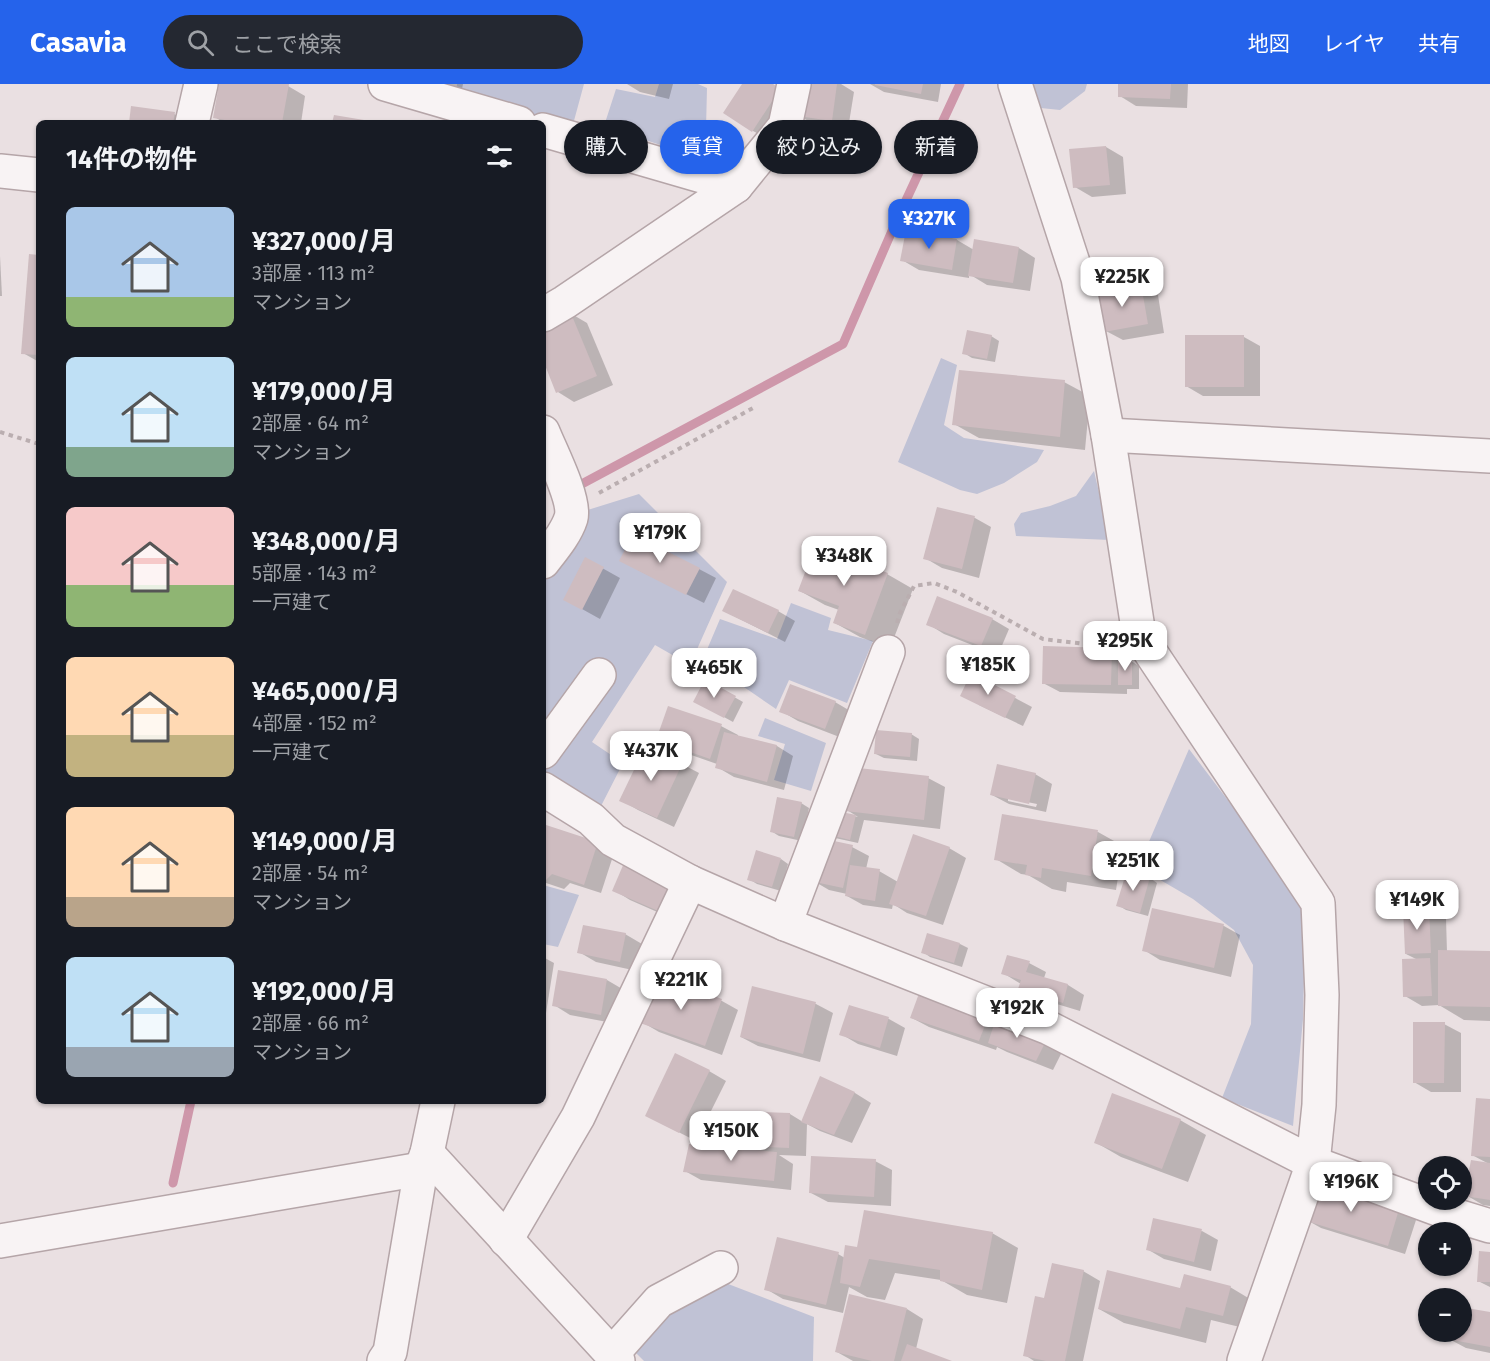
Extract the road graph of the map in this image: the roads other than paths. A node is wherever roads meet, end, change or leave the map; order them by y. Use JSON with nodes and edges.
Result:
{"nodes":[{"id":1,"x":201,"y":84,"type":"edge"},
{"id":2,"x":385,"y":84,"type":"edge"},
{"id":3,"x":794,"y":84,"type":"edge"},
{"id":4,"x":1015,"y":84,"type":"edge"},
{"id":5,"x":193,"y":120,"type":"edge"},
{"id":6,"x":509,"y":120,"type":"edge"},
{"id":7,"x":546,"y":131,"type":"edge"},
{"id":8,"x":0,"y":171,"type":"edge"},
{"id":9,"x":36,"y":175,"type":"edge"},
{"id":10,"x":736,"y":186,"type":"junction"},
{"id":11,"x":546,"y":313,"type":"edge"},
{"id":12,"x":1108,"y":435,"type":"junction"},
{"id":13,"x":546,"y":439,"type":"edge"},
{"id":14,"x":1490,"y":456,"type":"edge"},
{"id":15,"x":546,"y":558,"type":"edge"},
{"id":16,"x":888,"y":652,"type":"road end"},
{"id":17,"x":599,"y":675,"type":"dead end"},
{"id":18,"x":546,"y":748,"type":"edge"},
{"id":19,"x":546,"y":791,"type":"edge"},
{"id":20,"x":690,"y":882,"type":"junction"},
{"id":21,"x":785,"y":924,"type":"junction"},
{"id":22,"x":437,"y":1104,"type":"edge"},
{"id":23,"x":424,"y":1161,"type":"junction"},
{"id":24,"x":1312,"y":1163,"type":"junction"},
{"id":25,"x":1490,"y":1226,"type":"edge"},
{"id":26,"x":0,"y":1240,"type":"edge"},
{"id":27,"x":506,"y":1240,"type":"junction"},
{"id":28,"x":721,"y":1268,"type":"dead end"},
{"id":29,"x":615,"y":1358,"type":"edge"},
{"id":30,"x":384,"y":1361,"type":"edge"},
{"id":31,"x":1244,"y":1361,"type":"edge"}],
"edges":[{"from":1,"to":5,"type":"street"},
{"from":2,"to":6,"type":"street"},
{"from":3,"to":10,"type":"street"},
{"from":4,"to":12,"type":"street"},
{"from":7,"to":10,"type":"street"},
{"from":8,"to":9,"type":"street"},
{"from":10,"to":11,"type":"street"},
{"from":12,"to":14,"type":"street"},
{"from":12,"to":24,"type":"street"},
{"from":13,"to":15,"type":"street"},
{"from":16,"to":21,"type":"street"},
{"from":17,"to":18,"type":"street"},
{"from":19,"to":20,"type":"street"},
{"from":20,"to":21,"type":"street"},
{"from":20,"to":27,"type":"street"},
{"from":21,"to":24,"type":"street"},
{"from":22,"to":23,"type":"street"},
{"from":23,"to":26,"type":"street"},
{"from":23,"to":27,"type":"street"},
{"from":23,"to":30,"type":"street"},
{"from":24,"to":25,"type":"street"},
{"from":24,"to":31,"type":"street"},
{"from":27,"to":29,"type":"street"},
{"from":28,"to":29,"type":"street"}]}
